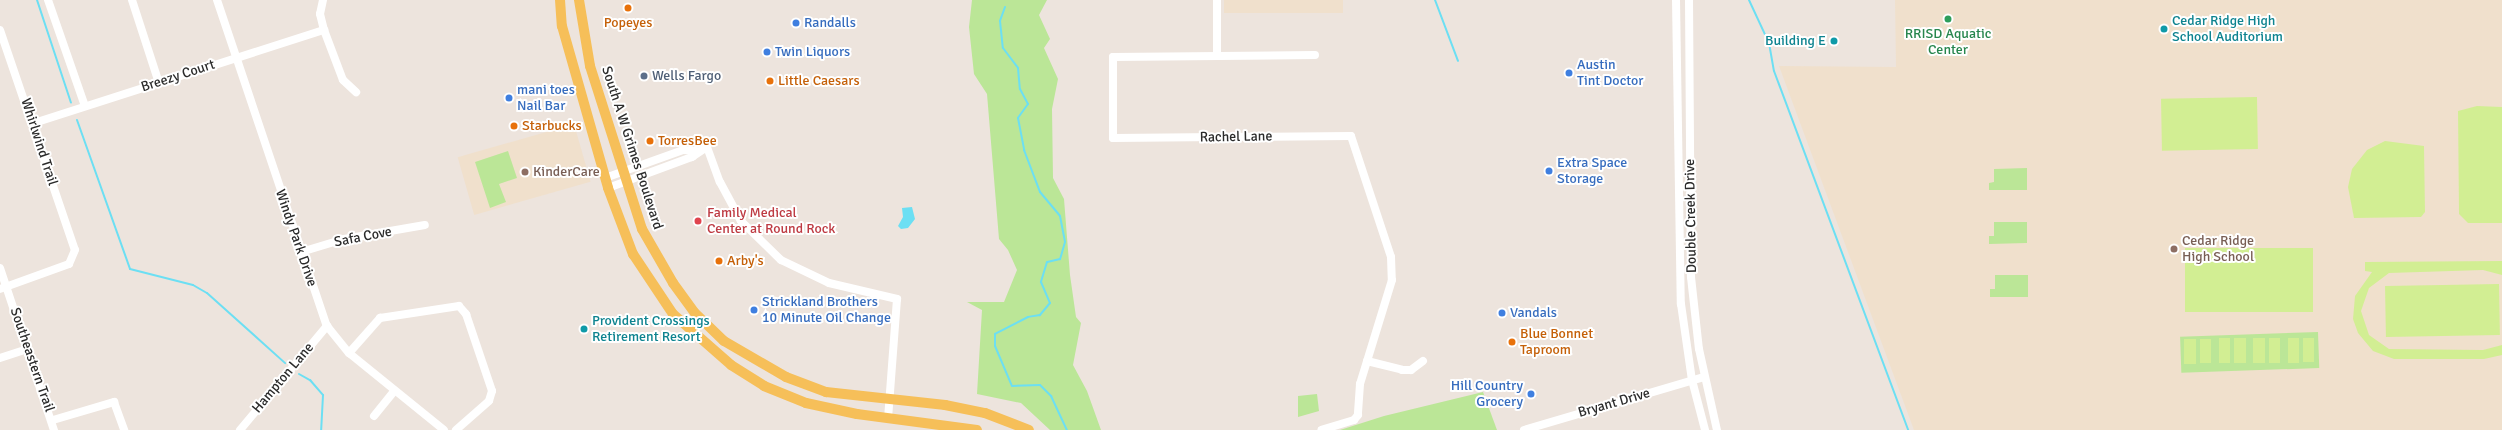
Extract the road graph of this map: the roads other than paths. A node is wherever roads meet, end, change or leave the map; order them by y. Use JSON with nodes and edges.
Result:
{"nodes":[{"id":1,"x":48,"y":0,"type":"edge"},
{"id":2,"x":132,"y":0,"type":"edge"},
{"id":3,"x":217,"y":0,"type":"edge"},
{"id":4,"x":323,"y":0,"type":"edge"},
{"id":5,"x":560,"y":0,"type":"edge"},
{"id":6,"x":579,"y":0,"type":"edge"},
{"id":7,"x":1217,"y":0,"type":"edge"},
{"id":8,"x":1676,"y":0,"type":"edge"},
{"id":9,"x":1689,"y":0,"type":"edge"},
{"id":10,"x":0,"y":30,"type":"edge"},
{"id":11,"x":324,"y":30,"type":"junction"},
{"id":12,"x":1316,"y":55,"type":"dead end"},
{"id":13,"x":1217,"y":56,"type":"junction"},
{"id":14,"x":236,"y":58,"type":"junction"},
{"id":15,"x":159,"y":83,"type":"junction"},
{"id":16,"x":356,"y":92,"type":"dead end"},
{"id":17,"x":85,"y":106,"type":"junction"},
{"id":18,"x":34,"y":123,"type":"junction"},
{"id":19,"x":625,"y":176,"type":"junction"},
{"id":20,"x":607,"y":183,"type":"junction"},
{"id":21,"x":426,"y":225,"type":"dead end"},
{"id":22,"x":301,"y":252,"type":"junction"},
{"id":23,"x":0,"y":268,"type":"edge"},
{"id":24,"x":3,"y":288,"type":"edge"},
{"id":25,"x":327,"y":326,"type":"junction"},
{"id":26,"x":28,"y":349,"type":"junction"},
{"id":27,"x":349,"y":353,"type":"junction"},
{"id":28,"x":0,"y":358,"type":"edge"},
{"id":29,"x":1367,"y":361,"type":"junction"},
{"id":30,"x":1423,"y":361,"type":"dead end"},
{"id":31,"x":1704,"y":377,"type":"junction"},
{"id":32,"x":1692,"y":380,"type":"junction"},
{"id":33,"x":394,"y":391,"type":"junction"},
{"id":34,"x":889,"y":401,"type":"junction"},
{"id":35,"x":374,"y":416,"type":"dead end"},
{"id":36,"x":888,"y":418,"type":"junction"},
{"id":37,"x":53,"y":420,"type":"junction"},
{"id":38,"x":54,"y":430,"type":"edge"},
{"id":39,"x":124,"y":430,"type":"edge"},
{"id":40,"x":240,"y":430,"type":"edge"},
{"id":41,"x":444,"y":430,"type":"edge"},
{"id":42,"x":456,"y":430,"type":"edge"},
{"id":43,"x":977,"y":430,"type":"edge"},
{"id":44,"x":1029,"y":430,"type":"edge"},
{"id":45,"x":1321,"y":430,"type":"edge"},
{"id":46,"x":1524,"y":430,"type":"edge"},
{"id":47,"x":1704,"y":430,"type":"edge"},
{"id":48,"x":1717,"y":430,"type":"edge"}],
"edges":[{"from":1,"to":17,"type":"street"},
{"from":2,"to":15,"type":"street"},
{"from":3,"to":14,"type":"street","name":"Windy Park Drive"},
{"from":4,"to":11,"type":"street"},
{"from":5,"to":20,"type":"main road"},
{"from":6,"to":19,"type":"main road","name":"South A W Grimes Boulevard"},
{"from":7,"to":13,"type":"street"},
{"from":8,"to":32,"type":"street","name":"Double Creek Drive"},
{"from":9,"to":31,"type":"street","name":"Double Creek Drive"},
{"from":10,"to":18,"type":"street","name":"Whirlwind Trail"},
{"from":11,"to":14,"type":"street","name":"Breezy Court"},
{"from":11,"to":16,"type":"street"},
{"from":12,"to":13,"type":"street","name":"Rachel Lane"},
{"from":13,"to":29,"type":"street","name":"Rachel Lane"},
{"from":14,"to":15,"type":"street","name":"Breezy Court"},
{"from":14,"to":22,"type":"street","name":"Windy Park Drive"},
{"from":15,"to":17,"type":"street","name":"Breezy Court"},
{"from":17,"to":18,"type":"street","name":"Breezy Court"},
{"from":18,"to":24,"type":"street","name":"Whirlwind Trail"},
{"from":19,"to":20,"type":"street"},
{"from":19,"to":34,"type":"main road","name":"South A W Grimes Boulevard"},
{"from":19,"to":34,"type":"street"},
{"from":20,"to":36,"type":"main road"},
{"from":21,"to":22,"type":"street","name":"Safa Cove"},
{"from":22,"to":25,"type":"street","name":"Windy Park Drive"},
{"from":23,"to":24,"type":"street","name":"Southeastern Trail"},
{"from":24,"to":26,"type":"street","name":"Southeastern Trail"},
{"from":25,"to":27,"type":"street","name":"Windy Park Drive"},
{"from":25,"to":40,"type":"street","name":"Hampton Lane"},
{"from":26,"to":28,"type":"street"},
{"from":26,"to":37,"type":"street","name":"Southeastern Trail"},
{"from":27,"to":33,"type":"street","name":"Windy Park Drive"},
{"from":27,"to":42,"type":"street"},
{"from":29,"to":30,"type":"street"},
{"from":29,"to":45,"type":"street","name":"Rachel Lane"},
{"from":31,"to":32,"type":"street","name":"Bryant Drive"},
{"from":31,"to":48,"type":"street","name":"Double Creek Drive"},
{"from":32,"to":46,"type":"street","name":"Bryant Drive"},
{"from":32,"to":47,"type":"street","name":"Double Creek Drive"},
{"from":33,"to":35,"type":"street"},
{"from":33,"to":41,"type":"street","name":"Windy Park Drive"},
{"from":34,"to":36,"type":"street"},
{"from":34,"to":44,"type":"main road","name":"South A W Grimes Boulevard"},
{"from":36,"to":43,"type":"main road"},
{"from":37,"to":38,"type":"street","name":"Southeastern Trail"},
{"from":37,"to":39,"type":"street"}]}
